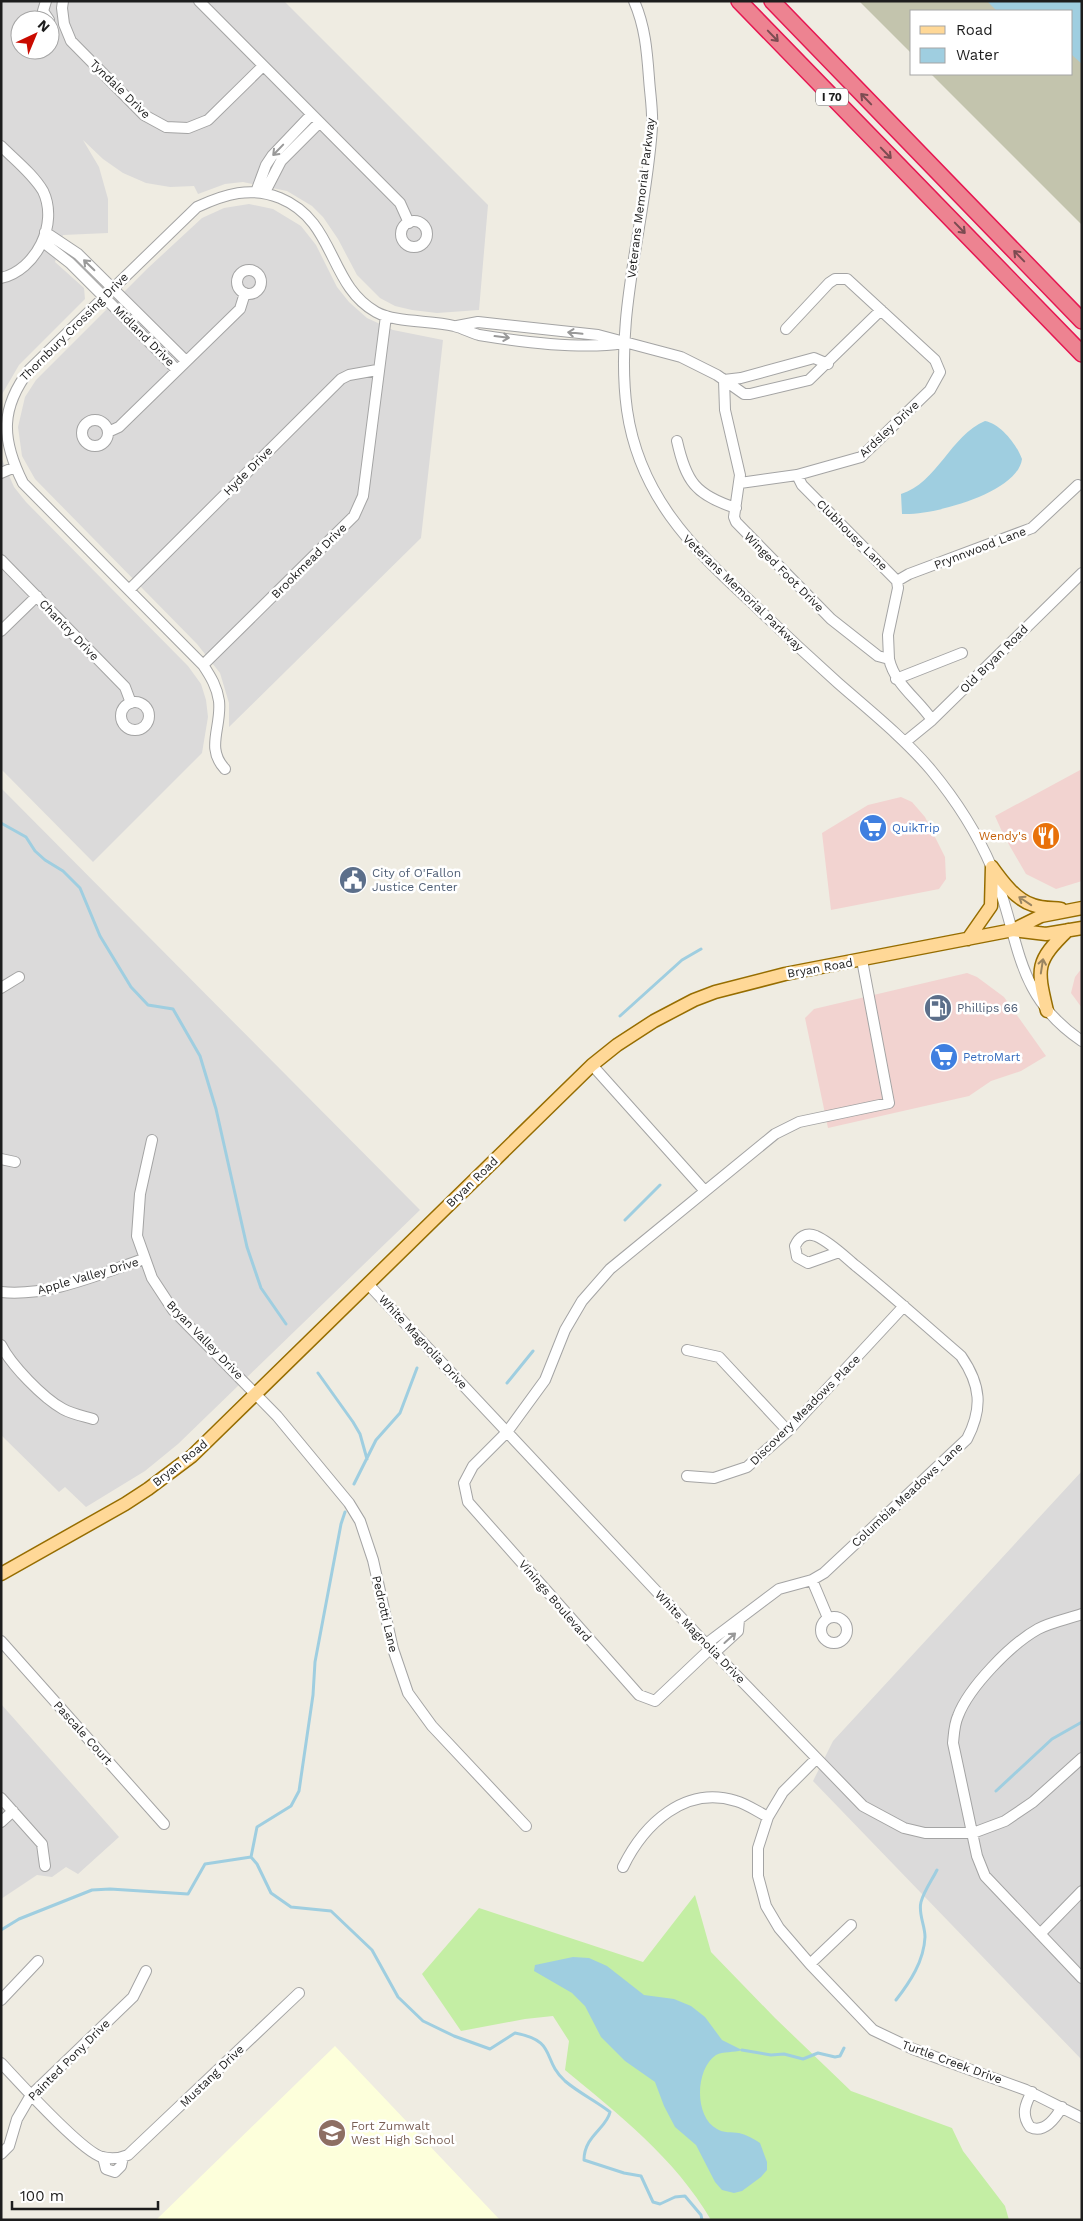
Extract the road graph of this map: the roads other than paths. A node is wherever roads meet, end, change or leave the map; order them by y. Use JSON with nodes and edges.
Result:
{"nodes":[{"id":1,"x":63,"y":1,"type":"edge"},
{"id":2,"x":198,"y":1,"type":"edge"},
{"id":3,"x":634,"y":1,"type":"edge"},
{"id":4,"x":739,"y":1,"type":"edge"},
{"id":5,"x":772,"y":1,"type":"edge"},
{"id":6,"x":60,"y":20,"type":"edge"},
{"id":7,"x":64,"y":20,"type":"junction"},
{"id":8,"x":263,"y":66,"type":"junction"},
{"id":9,"x":315,"y":119,"type":"junction"},
{"id":10,"x":1,"y":146,"type":"edge"},
{"id":11,"x":261,"y":192,"type":"junction"},
{"id":12,"x":409,"y":223,"type":"dead end"},
{"id":13,"x":44,"y":237,"type":"junction"},
{"id":14,"x":1,"y":278,"type":"edge"},
{"id":15,"x":112,"y":287,"type":"junction"},
{"id":16,"x":1053,"y":291,"type":"junction"},
{"id":17,"x":245,"y":293,"type":"dead end"},
{"id":18,"x":104,"y":296,"type":"junction"},
{"id":19,"x":882,"y":310,"type":"junction"},
{"id":20,"x":1082,"y":315,"type":"edge"},
{"id":21,"x":386,"y":316,"type":"junction"},
{"id":22,"x":1082,"y":321,"type":"edge"},
{"id":23,"x":786,"y":329,"type":"dead end"},
{"id":24,"x":623,"y":343,"type":"junction"},
{"id":25,"x":1082,"y":354,"type":"edge"},
{"id":26,"x":186,"y":361,"type":"junction"},
{"id":27,"x":828,"y":364,"type":"junction"},
{"id":28,"x":177,"y":370,"type":"junction"},
{"id":29,"x":377,"y":370,"type":"junction"},
{"id":30,"x":724,"y":380,"type":"junction"},
{"id":31,"x":108,"y":432,"type":"dead end"},
{"id":32,"x":677,"y":441,"type":"dead end"},
{"id":33,"x":6,"y":458,"type":"edge"},
{"id":34,"x":15,"y":467,"type":"junction"},
{"id":35,"x":1,"y":473,"type":"edge"},
{"id":36,"x":797,"y":475,"type":"junction"},
{"id":37,"x":740,"y":483,"type":"junction"},
{"id":38,"x":1078,"y":485,"type":"dead end"},
{"id":39,"x":736,"y":508,"type":"junction"},
{"id":40,"x":1,"y":560,"type":"edge"},
{"id":41,"x":1082,"y":573,"type":"edge"},
{"id":42,"x":897,"y":581,"type":"junction"},
{"id":43,"x":129,"y":590,"type":"junction"},
{"id":44,"x":36,"y":596,"type":"junction"},
{"id":45,"x":1,"y":631,"type":"edge"},
{"id":46,"x":962,"y":653,"type":"dead end"},
{"id":47,"x":889,"y":659,"type":"junction"},
{"id":48,"x":203,"y":665,"type":"junction"},
{"id":49,"x":896,"y":679,"type":"junction"},
{"id":50,"x":131,"y":703,"type":"dead end"},
{"id":51,"x":932,"y":720,"type":"junction"},
{"id":52,"x":905,"y":742,"type":"junction"},
{"id":53,"x":225,"y":769,"type":"dead end"},
{"id":54,"x":992,"y":867,"type":"junction"},
{"id":55,"x":1077,"y":909,"type":"edge"},
{"id":56,"x":1082,"y":928,"type":"edge"},
{"id":57,"x":1013,"y":930,"type":"junction"},
{"id":58,"x":1068,"y":930,"type":"junction"},
{"id":59,"x":968,"y":939,"type":"junction"},
{"id":60,"x":862,"y":960,"type":"junction"},
{"id":61,"x":19,"y":977,"type":"dead end"},
{"id":62,"x":1,"y":988,"type":"edge"},
{"id":63,"x":1047,"y":1011,"type":"junction"},
{"id":64,"x":1082,"y":1041,"type":"edge"},
{"id":65,"x":592,"y":1065,"type":"junction"},
{"id":66,"x":152,"y":1140,"type":"dead end"},
{"id":67,"x":1,"y":1159,"type":"edge"},
{"id":68,"x":16,"y":1162,"type":"dead end"},
{"id":69,"x":704,"y":1190,"type":"junction"},
{"id":70,"x":839,"y":1252,"type":"dead end"},
{"id":71,"x":144,"y":1260,"type":"junction"},
{"id":72,"x":368,"y":1284,"type":"junction"},
{"id":73,"x":1,"y":1292,"type":"edge"},
{"id":74,"x":904,"y":1306,"type":"junction"},
{"id":75,"x":1,"y":1346,"type":"edge"},
{"id":76,"x":687,"y":1350,"type":"dead end"},
{"id":77,"x":256,"y":1394,"type":"junction"},
{"id":78,"x":92,"y":1419,"type":"dead end"},
{"id":79,"x":788,"y":1431,"type":"junction"},
{"id":80,"x":507,"y":1432,"type":"junction"},
{"id":81,"x":687,"y":1476,"type":"dead end"},
{"id":82,"x":1,"y":1574,"type":"edge"},
{"id":83,"x":812,"y":1580,"type":"junction"},
{"id":84,"x":1082,"y":1614,"type":"edge"},
{"id":85,"x":828,"y":1618,"type":"dead end"},
{"id":86,"x":1,"y":1641,"type":"edge"},
{"id":87,"x":710,"y":1648,"type":"junction"},
{"id":88,"x":1082,"y":1758,"type":"edge"},
{"id":89,"x":816,"y":1759,"type":"junction"},
{"id":90,"x":1,"y":1798,"type":"edge"},
{"id":91,"x":12,"y":1811,"type":"junction"},
{"id":92,"x":768,"y":1817,"type":"junction"},
{"id":93,"x":1,"y":1822,"type":"edge"},
{"id":94,"x":164,"y":1824,"type":"dead end"},
{"id":95,"x":526,"y":1826,"type":"dead end"},
{"id":96,"x":973,"y":1833,"type":"junction"},
{"id":97,"x":44,"y":1866,"type":"dead end"},
{"id":98,"x":623,"y":1867,"type":"dead end"},
{"id":99,"x":1082,"y":1891,"type":"edge"},
{"id":100,"x":851,"y":1925,"type":"dead end"},
{"id":101,"x":1040,"y":1934,"type":"junction"},
{"id":102,"x":38,"y":1961,"type":"dead end"},
{"id":103,"x":810,"y":1964,"type":"junction"},
{"id":104,"x":146,"y":1971,"type":"dead end"},
{"id":105,"x":1082,"y":1978,"type":"edge"},
{"id":106,"x":299,"y":1993,"type":"dead end"},
{"id":107,"x":1,"y":2000,"type":"edge"},
{"id":108,"x":1,"y":2063,"type":"edge"},
{"id":109,"x":1032,"y":2092,"type":"junction"},
{"id":110,"x":31,"y":2095,"type":"junction"},
{"id":111,"x":1062,"y":2107,"type":"junction"},
{"id":112,"x":1082,"y":2118,"type":"edge"},
{"id":113,"x":1,"y":2154,"type":"edge"}],
"edges":[{"from":1,"to":7,"type":"street","name":"Tyndale Drive"},
{"from":2,"to":8,"type":"street"},
{"from":3,"to":24,"type":"street","name":"Veterans Memorial Parkway"},
{"from":4,"to":25,"type":"highway","number":"I 70","one_way":true},
{"from":16,"to":5,"type":"highway","number":"I 70","one_way":true},
{"from":6,"to":7,"type":"street"},
{"from":7,"to":8,"type":"street","name":"Tyndale Drive"},
{"from":8,"to":9,"type":"street"},
{"from":9,"to":11,"type":"street"},
{"from":9,"to":12,"type":"street"},
{"from":10,"to":13,"type":"street"},
{"from":11,"to":15,"type":"street","name":"Thornbury Crossing Drive"},
{"from":11,"to":21,"type":"street","name":"Thornbury Crossing Drive"},
{"from":13,"to":14,"type":"street"},
{"from":15,"to":13,"type":"street","name":"Midland Drive","one_way":true},
{"from":13,"to":18,"type":"street","name":"Midland Drive"},
{"from":15,"to":18,"type":"street","name":"Thornbury Crossing Drive"},
{"from":15,"to":26,"type":"street","name":"Midland Drive"},
{"from":16,"to":20,"type":"highway"},
{"from":16,"to":22,"type":"highway","number":"I 70"},
{"from":17,"to":26,"type":"street","name":"Midland Drive"},
{"from":18,"to":28,"type":"street","name":"Midland Drive"},
{"from":18,"to":33,"type":"street","name":"Thornbury Crossing Drive"},
{"from":19,"to":23,"type":"street"},
{"from":19,"to":27,"type":"street"},
{"from":19,"to":36,"type":"street","name":"Ardsley Drive"},
{"from":21,"to":24,"type":"street","name":"Thornbury Crossing Drive"},
{"from":21,"to":29,"type":"street","name":"Brookmead Drive"},
{"from":24,"to":30,"type":"street"},
{"from":24,"to":52,"type":"street","name":"Veterans Memorial Parkway"},
{"from":26,"to":28,"type":"street","name":"Midland Drive"},
{"from":27,"to":30,"type":"street"},
{"from":27,"to":30,"type":"street"},
{"from":28,"to":31,"type":"street","name":"Midland Drive"},
{"from":29,"to":43,"type":"street","name":"Hyde Drive"},
{"from":29,"to":48,"type":"street","name":"Brookmead Drive"},
{"from":30,"to":37,"type":"street","name":"Winged Foot Drive"},
{"from":32,"to":39,"type":"street"},
{"from":33,"to":34,"type":"street","name":"Thornbury Crossing Drive"},
{"from":34,"to":35,"type":"street"},
{"from":34,"to":43,"type":"street","name":"Thornbury Crossing Drive"},
{"from":36,"to":37,"type":"street","name":"Ardsley Drive"},
{"from":36,"to":42,"type":"street","name":"Clubhouse Lane"},
{"from":37,"to":39,"type":"street","name":"Winged Foot Drive"},
{"from":38,"to":42,"type":"street","name":"Prynnwood Lane"},
{"from":39,"to":47,"type":"street","name":"Winged Foot Drive"},
{"from":40,"to":44,"type":"street","name":"Chantry Drive"},
{"from":41,"to":51,"type":"street","name":"Old Bryan Road"},
{"from":42,"to":47,"type":"street","name":"Clubhouse Lane"},
{"from":43,"to":48,"type":"street","name":"Thornbury Crossing Drive"},
{"from":44,"to":45,"type":"street"},
{"from":44,"to":50,"type":"street","name":"Chantry Drive"},
{"from":46,"to":49,"type":"street"},
{"from":47,"to":49,"type":"street"},
{"from":48,"to":53,"type":"street","name":"Thornbury Crossing Drive"},
{"from":49,"to":51,"type":"street"},
{"from":51,"to":52,"type":"street","name":"Old Bryan Road"},
{"from":52,"to":54,"type":"street","name":"Veterans Memorial Parkway"},
{"from":55,"to":54,"type":"main road","one_way":true},
{"from":54,"to":57,"type":"street","name":"Veterans Memorial Parkway"},
{"from":54,"to":59,"type":"main road"},
{"from":55,"to":57,"type":"main road","name":"Bryan Road"},
{"from":56,"to":58,"type":"main road","name":"Bryan Road"},
{"from":57,"to":58,"type":"main road","name":"Bryan Road"},
{"from":57,"to":59,"type":"main road","name":"Bryan Road"},
{"from":57,"to":63,"type":"street","name":"Veterans Memorial Parkway"},
{"from":63,"to":58,"type":"main road","one_way":true},
{"from":59,"to":60,"type":"main road","name":"Bryan Road"},
{"from":60,"to":65,"type":"main road","name":"Bryan Road"},
{"from":60,"to":69,"type":"street"},
{"from":61,"to":62,"type":"street"},
{"from":63,"to":64,"type":"street","name":"Veterans Memorial Parkway"},
{"from":65,"to":69,"type":"street"},
{"from":65,"to":72,"type":"main road","name":"Bryan Road"},
{"from":66,"to":71,"type":"street","name":"Bryan Valley Drive"},
{"from":67,"to":68,"type":"street"},
{"from":69,"to":80,"type":"street"},
{"from":70,"to":74,"type":"street","name":"Columbia Meadows Lane"},
{"from":71,"to":73,"type":"street","name":"Apple Valley Drive"},
{"from":71,"to":77,"type":"street","name":"Bryan Valley Drive"},
{"from":72,"to":77,"type":"main road","name":"Bryan Road"},
{"from":72,"to":80,"type":"street","name":"White Magnolia Drive"},
{"from":74,"to":79,"type":"street","name":"Discovery Meadows Place"},
{"from":74,"to":83,"type":"street","name":"Columbia Meadows Lane"},
{"from":75,"to":78,"type":"street"},
{"from":76,"to":79,"type":"street"},
{"from":77,"to":82,"type":"main road","name":"Bryan Road"},
{"from":77,"to":95,"type":"street","name":"Pedrotti Lane"},
{"from":79,"to":81,"type":"street","name":"Discovery Meadows Place"},
{"from":80,"to":87,"type":"street","name":"White Magnolia Drive"},
{"from":80,"to":87,"type":"street","name":"Vinings Boulevard"},
{"from":83,"to":85,"type":"street"},
{"from":83,"to":87,"type":"street","name":"Columbia Meadows Lane"},
{"from":84,"to":96,"type":"street"},
{"from":86,"to":94,"type":"street","name":"Pascale Court"},
{"from":87,"to":89,"type":"street","name":"White Magnolia Drive"},
{"from":88,"to":96,"type":"street","name":"White Magnolia Drive"},
{"from":89,"to":92,"type":"street","name":"Turtle Creek Drive"},
{"from":89,"to":96,"type":"street","name":"White Magnolia Drive"},
{"from":90,"to":91,"type":"street"},
{"from":91,"to":93,"type":"street"},
{"from":91,"to":97,"type":"street"},
{"from":92,"to":98,"type":"street"},
{"from":92,"to":103,"type":"street","name":"Turtle Creek Drive"},
{"from":96,"to":101,"type":"street"},
{"from":99,"to":101,"type":"street"},
{"from":100,"to":103,"type":"street"},
{"from":101,"to":105,"type":"street"},
{"from":102,"to":107,"type":"street"},
{"from":103,"to":109,"type":"street","name":"Turtle Creek Drive"},
{"from":104,"to":110,"type":"street","name":"Painted Pony Drive"},
{"from":106,"to":110,"type":"street","name":"Mustang Drive"},
{"from":108,"to":110,"type":"street","name":"Mustang Drive"},
{"from":109,"to":111,"type":"street","name":"Turtle Creek Drive"},
{"from":109,"to":111,"type":"street"},
{"from":110,"to":113,"type":"street","name":"Painted Pony Drive"},
{"from":111,"to":112,"type":"street","name":"Turtle Creek Drive"}]}
